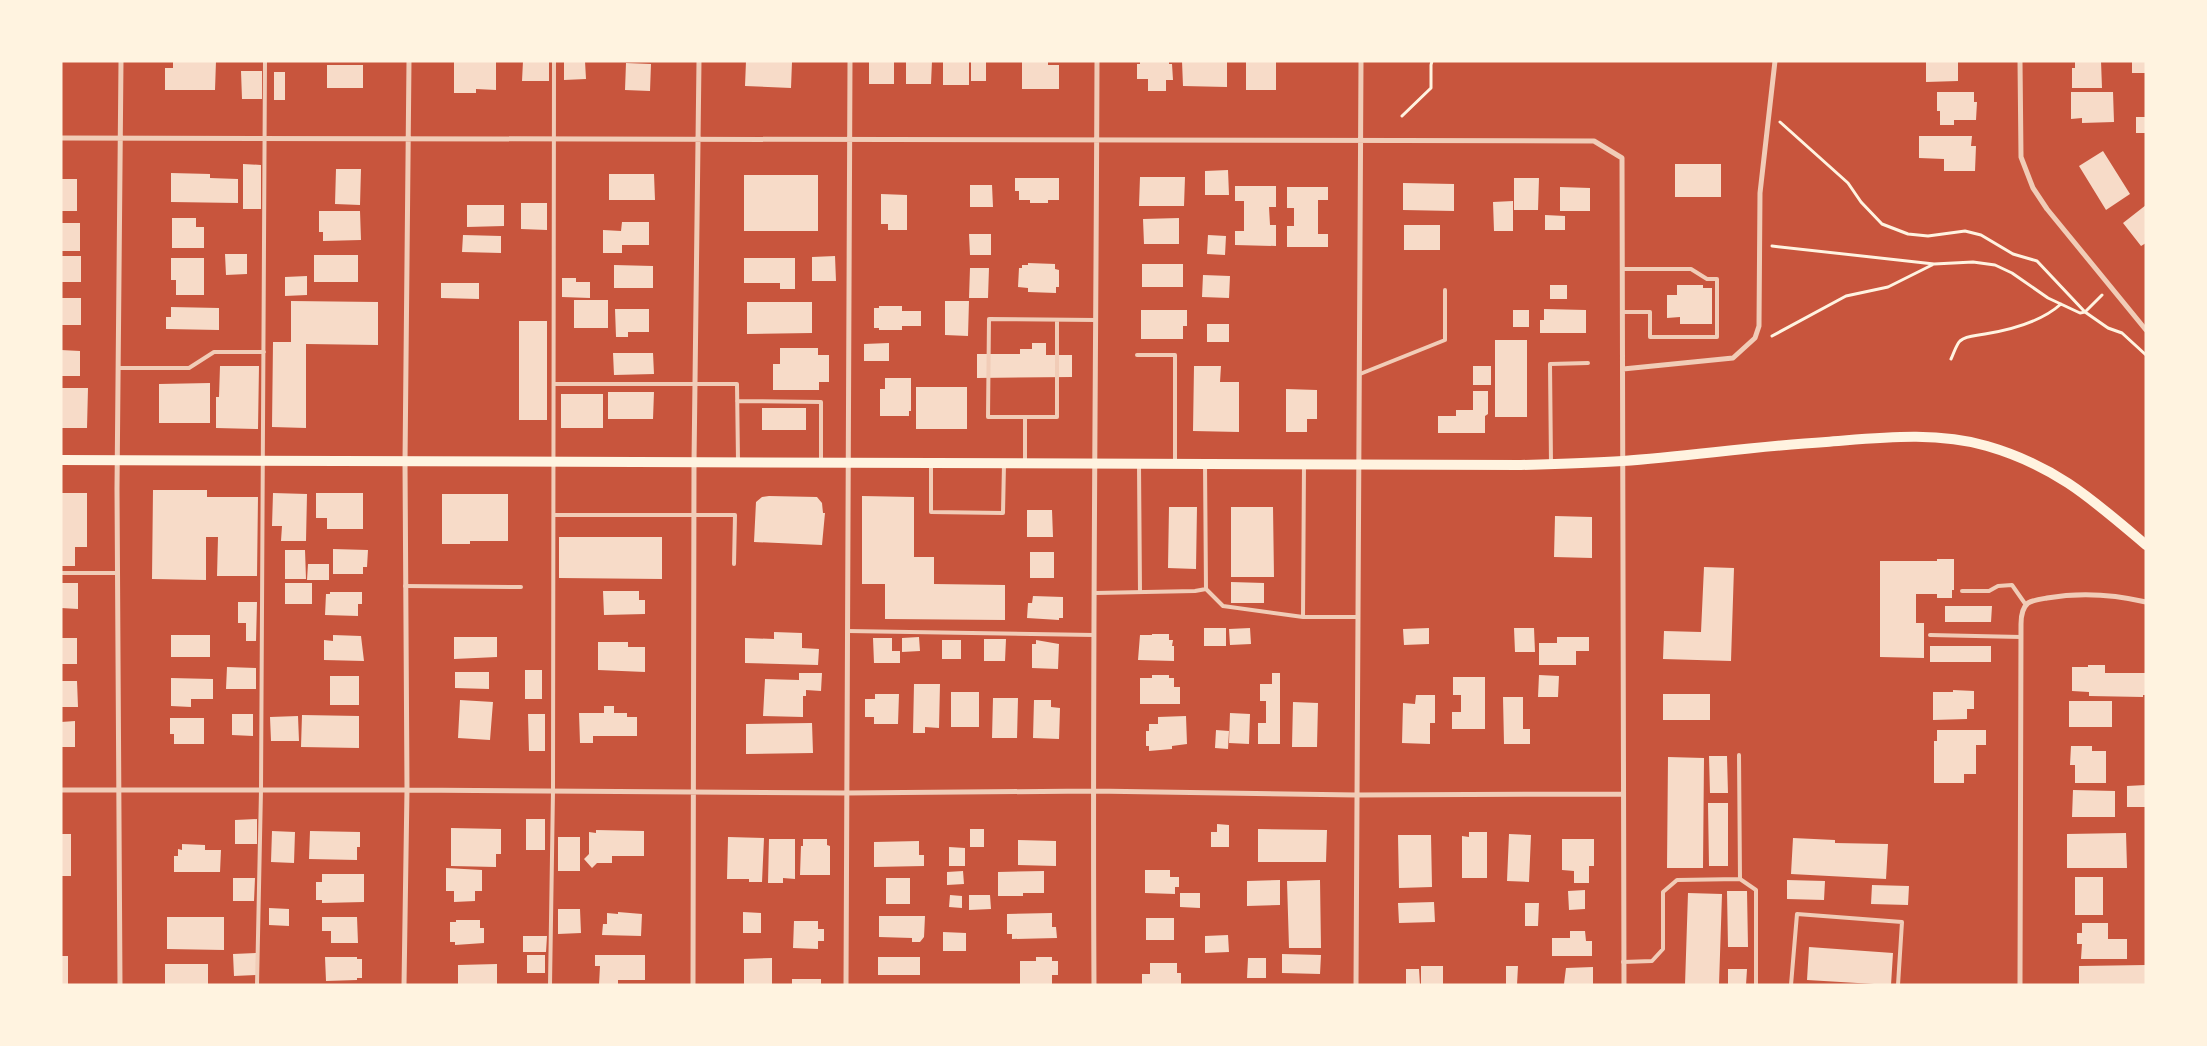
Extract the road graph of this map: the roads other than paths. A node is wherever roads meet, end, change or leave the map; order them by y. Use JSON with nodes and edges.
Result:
{"nodes":[{"id":1,"x":121,"y":61,"type":"edge"},
{"id":2,"x":265,"y":61,"type":"edge"},
{"id":3,"x":409,"y":61,"type":"edge"},
{"id":4,"x":554,"y":61,"type":"edge"},
{"id":5,"x":699,"y":61,"type":"edge"},
{"id":6,"x":850,"y":61,"type":"edge"},
{"id":7,"x":1097,"y":61,"type":"edge"},
{"id":8,"x":1361,"y":61,"type":"edge"},
{"id":9,"x":1775,"y":61,"type":"edge"},
{"id":10,"x":2020,"y":61,"type":"edge"},
{"id":11,"x":61,"y":138,"type":"edge"},
{"id":12,"x":121,"y":138,"type":"junction"},
{"id":13,"x":265,"y":138,"type":"junction"},
{"id":14,"x":408,"y":138,"type":"junction"},
{"id":15,"x":554,"y":138,"type":"junction"},
{"id":16,"x":698,"y":138,"type":"junction"},
{"id":17,"x":850,"y":140,"type":"junction"},
{"id":18,"x":1096,"y":140,"type":"junction"},
{"id":19,"x":1361,"y":141,"type":"junction"},
{"id":20,"x":1622,"y":269,"type":"junction"},
{"id":21,"x":1445,"y":290,"type":"dead end"},
{"id":22,"x":1623,"y":312,"type":"junction"},
{"id":23,"x":1057,"y":320,"type":"junction"},
{"id":24,"x":1096,"y":320,"type":"junction"},
{"id":25,"x":2146,"y":330,"type":"edge"},
{"id":26,"x":264,"y":352,"type":"junction"},
{"id":27,"x":1137,"y":355,"type":"dead end"},
{"id":28,"x":1588,"y":363,"type":"dead end"},
{"id":29,"x":118,"y":368,"type":"junction"},
{"id":30,"x":1623,"y":369,"type":"junction"},
{"id":31,"x":1360,"y":374,"type":"junction"},
{"id":32,"x":554,"y":384,"type":"junction"},
{"id":33,"x":695,"y":384,"type":"junction"},
{"id":34,"x":738,"y":401,"type":"junction"},
{"id":35,"x":1025,"y":417,"type":"junction"},
{"id":36,"x":61,"y":460,"type":"edge"},
{"id":37,"x":117,"y":460,"type":"junction"},
{"id":38,"x":263,"y":461,"type":"junction"},
{"id":39,"x":1622,"y":461,"type":"junction"},
{"id":40,"x":405,"y":462,"type":"junction"},
{"id":41,"x":554,"y":462,"type":"junction"},
{"id":42,"x":821,"y":462,"type":"junction"},
{"id":43,"x":849,"y":462,"type":"junction"},
{"id":44,"x":694,"y":463,"type":"junction"},
{"id":45,"x":738,"y":463,"type":"junction"},
{"id":46,"x":931,"y":463,"type":"junction"},
{"id":47,"x":1004,"y":463,"type":"junction"},
{"id":48,"x":1025,"y":463,"type":"junction"},
{"id":49,"x":1096,"y":464,"type":"junction"},
{"id":50,"x":1139,"y":464,"type":"junction"},
{"id":51,"x":1175,"y":464,"type":"junction"},
{"id":52,"x":1205,"y":464,"type":"junction"},
{"id":53,"x":1304,"y":464,"type":"junction"},
{"id":54,"x":1551,"y":464,"type":"junction"},
{"id":55,"x":1359,"y":465,"type":"junction"},
{"id":56,"x":554,"y":515,"type":"junction"},
{"id":57,"x":694,"y":515,"type":"junction"},
{"id":58,"x":2146,"y":544,"type":"edge"},
{"id":59,"x":734,"y":564,"type":"dead end"},
{"id":60,"x":61,"y":573,"type":"edge"},
{"id":61,"x":117,"y":573,"type":"junction"},
{"id":62,"x":405,"y":586,"type":"junction"},
{"id":63,"x":521,"y":587,"type":"dead end"},
{"id":64,"x":1206,"y":589,"type":"junction"},
{"id":65,"x":1962,"y":591,"type":"dead end"},
{"id":66,"x":1140,"y":592,"type":"junction"},
{"id":67,"x":1095,"y":593,"type":"junction"},
{"id":68,"x":2146,"y":602,"type":"edge"},
{"id":69,"x":2026,"y":605,"type":"junction"},
{"id":70,"x":1303,"y":617,"type":"junction"},
{"id":71,"x":1358,"y":617,"type":"junction"},
{"id":72,"x":848,"y":631,"type":"junction"},
{"id":73,"x":1094,"y":635,"type":"junction"},
{"id":74,"x":1930,"y":635,"type":"dead end"},
{"id":75,"x":2021,"y":638,"type":"junction"},
{"id":76,"x":1739,"y":755,"type":"dead end"},
{"id":77,"x":61,"y":790,"type":"edge"},
{"id":78,"x":119,"y":790,"type":"junction"},
{"id":79,"x":261,"y":790,"type":"junction"},
{"id":80,"x":406,"y":790,"type":"junction"},
{"id":81,"x":553,"y":790,"type":"junction"},
{"id":82,"x":1093,"y":791,"type":"junction"},
{"id":83,"x":693,"y":792,"type":"junction"},
{"id":84,"x":847,"y":793,"type":"junction"},
{"id":85,"x":1622,"y":794,"type":"junction"},
{"id":86,"x":1356,"y":795,"type":"junction"},
{"id":87,"x":1740,"y":879,"type":"junction"},
{"id":88,"x":1624,"y":962,"type":"junction"},
{"id":89,"x":120,"y":985,"type":"edge"},
{"id":90,"x":257,"y":985,"type":"edge"},
{"id":91,"x":404,"y":985,"type":"edge"},
{"id":92,"x":550,"y":985,"type":"edge"},
{"id":93,"x":693,"y":985,"type":"edge"},
{"id":94,"x":846,"y":985,"type":"edge"},
{"id":95,"x":1094,"y":985,"type":"edge"},
{"id":96,"x":1356,"y":985,"type":"edge"},
{"id":97,"x":1624,"y":985,"type":"edge"},
{"id":98,"x":1756,"y":985,"type":"edge"},
{"id":99,"x":1791,"y":985,"type":"edge"},
{"id":100,"x":1898,"y":985,"type":"edge"},
{"id":101,"x":2020,"y":985,"type":"edge"}],
"edges":[{"from":1,"to":12,"type":"street"},
{"from":2,"to":13,"type":"lane"},
{"from":3,"to":14,"type":"street"},
{"from":4,"to":15,"type":"lane"},
{"from":5,"to":16,"type":"street"},
{"from":6,"to":17,"type":"street"},
{"from":7,"to":18,"type":"street"},
{"from":8,"to":19,"type":"street"},
{"from":9,"to":30,"type":"street"},
{"from":10,"to":25,"type":"street"},
{"from":11,"to":12,"type":"street"},
{"from":12,"to":13,"type":"street"},
{"from":12,"to":29,"type":"street"},
{"from":13,"to":14,"type":"street"},
{"from":13,"to":26,"type":"lane"},
{"from":14,"to":15,"type":"street"},
{"from":14,"to":40,"type":"street"},
{"from":15,"to":16,"type":"street"},
{"from":15,"to":32,"type":"lane"},
{"from":16,"to":17,"type":"street"},
{"from":16,"to":33,"type":"street"},
{"from":17,"to":18,"type":"street"},
{"from":17,"to":43,"type":"street"},
{"from":18,"to":19,"type":"street"},
{"from":18,"to":24,"type":"street"},
{"from":19,"to":20,"type":"street"},
{"from":19,"to":31,"type":"street"},
{"from":20,"to":22,"type":"street"},
{"from":20,"to":22,"type":"lane"},
{"from":21,"to":31,"type":"lane"},
{"from":22,"to":30,"type":"street"},
{"from":23,"to":24,"type":"lane"},
{"from":23,"to":35,"type":"lane"},
{"from":23,"to":35,"type":"lane"},
{"from":24,"to":49,"type":"street"},
{"from":26,"to":29,"type":"lane"},
{"from":26,"to":38,"type":"lane"},
{"from":27,"to":51,"type":"lane"},
{"from":28,"to":54,"type":"lane"},
{"from":29,"to":37,"type":"street"},
{"from":30,"to":39,"type":"street"},
{"from":31,"to":55,"type":"street"},
{"from":32,"to":33,"type":"lane"},
{"from":32,"to":41,"type":"lane"},
{"from":33,"to":34,"type":"lane"},
{"from":33,"to":44,"type":"street"},
{"from":34,"to":42,"type":"lane"},
{"from":34,"to":45,"type":"lane"},
{"from":35,"to":48,"type":"lane"},
{"from":36,"to":37,"type":"main road"},
{"from":37,"to":38,"type":"main road"},
{"from":37,"to":61,"type":"street"},
{"from":38,"to":40,"type":"main road"},
{"from":38,"to":79,"type":"lane"},
{"from":39,"to":54,"type":"main road"},
{"from":39,"to":58,"type":"main road"},
{"from":39,"to":85,"type":"street"},
{"from":40,"to":41,"type":"main road"},
{"from":40,"to":62,"type":"street"},
{"from":41,"to":44,"type":"main road"},
{"from":41,"to":56,"type":"lane"},
{"from":42,"to":43,"type":"main road"},
{"from":42,"to":45,"type":"main road"},
{"from":43,"to":46,"type":"main road"},
{"from":43,"to":72,"type":"street"},
{"from":44,"to":45,"type":"main road"},
{"from":44,"to":57,"type":"street"},
{"from":46,"to":47,"type":"main road"},
{"from":46,"to":47,"type":"lane"},
{"from":47,"to":48,"type":"main road"},
{"from":48,"to":49,"type":"main road"},
{"from":49,"to":50,"type":"main road"},
{"from":49,"to":67,"type":"street"},
{"from":50,"to":51,"type":"main road"},
{"from":50,"to":66,"type":"lane"},
{"from":51,"to":52,"type":"main road"},
{"from":52,"to":53,"type":"main road"},
{"from":52,"to":64,"type":"lane"},
{"from":53,"to":55,"type":"main road"},
{"from":53,"to":70,"type":"lane"},
{"from":54,"to":55,"type":"main road"},
{"from":55,"to":71,"type":"street"},
{"from":56,"to":57,"type":"lane"},
{"from":56,"to":81,"type":"lane"},
{"from":57,"to":59,"type":"lane"},
{"from":57,"to":83,"type":"street"},
{"from":60,"to":61,"type":"lane"},
{"from":61,"to":78,"type":"street"},
{"from":62,"to":63,"type":"lane"},
{"from":62,"to":80,"type":"street"},
{"from":64,"to":66,"type":"lane"},
{"from":64,"to":70,"type":"lane"},
{"from":65,"to":69,"type":"lane"},
{"from":66,"to":67,"type":"lane"},
{"from":67,"to":73,"type":"street"},
{"from":68,"to":69,"type":"street"},
{"from":69,"to":75,"type":"street"},
{"from":70,"to":71,"type":"lane"},
{"from":71,"to":86,"type":"street"},
{"from":72,"to":73,"type":"lane"},
{"from":72,"to":84,"type":"street"},
{"from":73,"to":82,"type":"street"},
{"from":74,"to":75,"type":"lane"},
{"from":75,"to":101,"type":"street"},
{"from":76,"to":87,"type":"lane"},
{"from":77,"to":78,"type":"street"},
{"from":78,"to":79,"type":"street"},
{"from":78,"to":89,"type":"street"},
{"from":79,"to":80,"type":"street"},
{"from":79,"to":90,"type":"lane"},
{"from":80,"to":81,"type":"street"},
{"from":80,"to":91,"type":"street"},
{"from":81,"to":83,"type":"street"},
{"from":81,"to":92,"type":"lane"},
{"from":82,"to":84,"type":"street"},
{"from":82,"to":86,"type":"street"},
{"from":82,"to":95,"type":"street"},
{"from":83,"to":84,"type":"street"},
{"from":83,"to":93,"type":"street"},
{"from":84,"to":94,"type":"street"},
{"from":85,"to":86,"type":"street"},
{"from":85,"to":88,"type":"street"},
{"from":86,"to":96,"type":"street"},
{"from":87,"to":88,"type":"lane"},
{"from":87,"to":98,"type":"lane"},
{"from":88,"to":97,"type":"street"},
{"from":99,"to":100,"type":"lane"}]}
